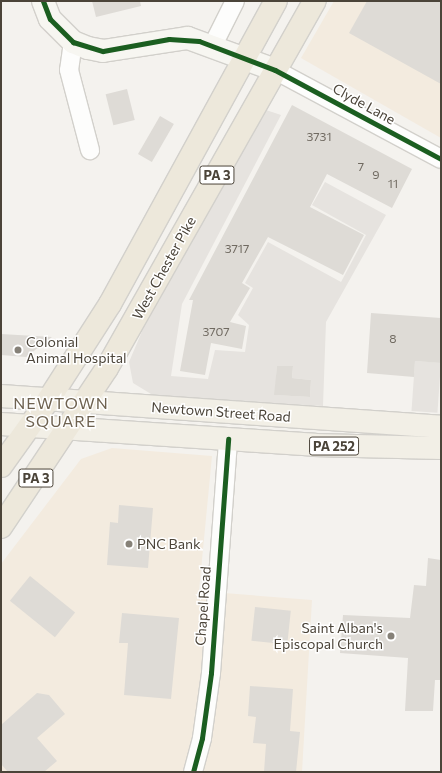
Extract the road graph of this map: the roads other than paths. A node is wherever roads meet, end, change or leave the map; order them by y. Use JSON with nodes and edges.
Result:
{"nodes":[{"id":1,"x":43,"y":1,"type":"edge"},
{"id":2,"x":235,"y":1,"type":"edge"},
{"id":3,"x":276,"y":1,"type":"edge"},
{"id":4,"x":315,"y":1,"type":"edge"},
{"id":5,"x":73,"y":42,"type":"junction"},
{"id":6,"x":212,"y":47,"type":"junction"},
{"id":7,"x":243,"y":57,"type":"junction"},
{"id":8,"x":275,"y":70,"type":"junction"},
{"id":9,"x":90,"y":150,"type":"dead end"},
{"id":10,"x":441,"y":159,"type":"edge"},
{"id":11,"x":1,"y":396,"type":"edge"},
{"id":12,"x":49,"y":399,"type":"junction"},
{"id":13,"x":87,"y":402,"type":"junction"},
{"id":14,"x":1,"y":424,"type":"edge"},
{"id":15,"x":30,"y":426,"type":"junction"},
{"id":16,"x":441,"y":427,"type":"edge"},
{"id":17,"x":70,"y":429,"type":"junction"},
{"id":18,"x":228,"y":440,"type":"junction"},
{"id":19,"x":441,"y":448,"type":"edge"},
{"id":20,"x":1,"y":466,"type":"edge"},
{"id":21,"x":1,"y":527,"type":"edge"},
{"id":22,"x":193,"y":772,"type":"edge"}],
"edges":[{"from":1,"to":5,"type":"street"},
{"from":2,"to":6,"type":"street"},
{"from":3,"to":7,"type":"highway","number":"PA 3"},
{"from":4,"to":8,"type":"highway","name":"West Chester Pike","number":"PA 3"},
{"from":5,"to":6,"type":"street"},
{"from":5,"to":9,"type":"street"},
{"from":6,"to":7,"type":"street"},
{"from":7,"to":8,"type":"street"},
{"from":7,"to":12,"type":"highway","number":"PA 3"},
{"from":8,"to":10,"type":"street","name":"Clyde Lane"},
{"from":8,"to":13,"type":"highway","name":"West Chester Pike","number":"PA 3"},
{"from":11,"to":12,"type":"main road","name":"Newtown Street Road","number":"PA 252"},
{"from":12,"to":13,"type":"main road","name":"Newtown Street Road","number":"PA 252"},
{"from":12,"to":15,"type":"highway","number":"PA 3"},
{"from":13,"to":16,"type":"main road","name":"Newtown Street Road","number":"PA 252"},
{"from":13,"to":17,"type":"highway","name":"West Chester Pike","number":"PA 3"},
{"from":14,"to":15,"type":"main road","name":"Newtown Street Road","number":"PA 252"},
{"from":15,"to":17,"type":"main road","name":"Newtown Street Road","number":"PA 252"},
{"from":15,"to":20,"type":"highway","number":"PA 3"},
{"from":17,"to":18,"type":"main road","name":"Newtown Street Road","number":"PA 252"},
{"from":17,"to":21,"type":"highway","name":"West Chester Pike","number":"PA 3"},
{"from":18,"to":19,"type":"main road","name":"Newtown Street Road","number":"PA 252"},
{"from":18,"to":22,"type":"street","name":"Chapel Road"}]}
